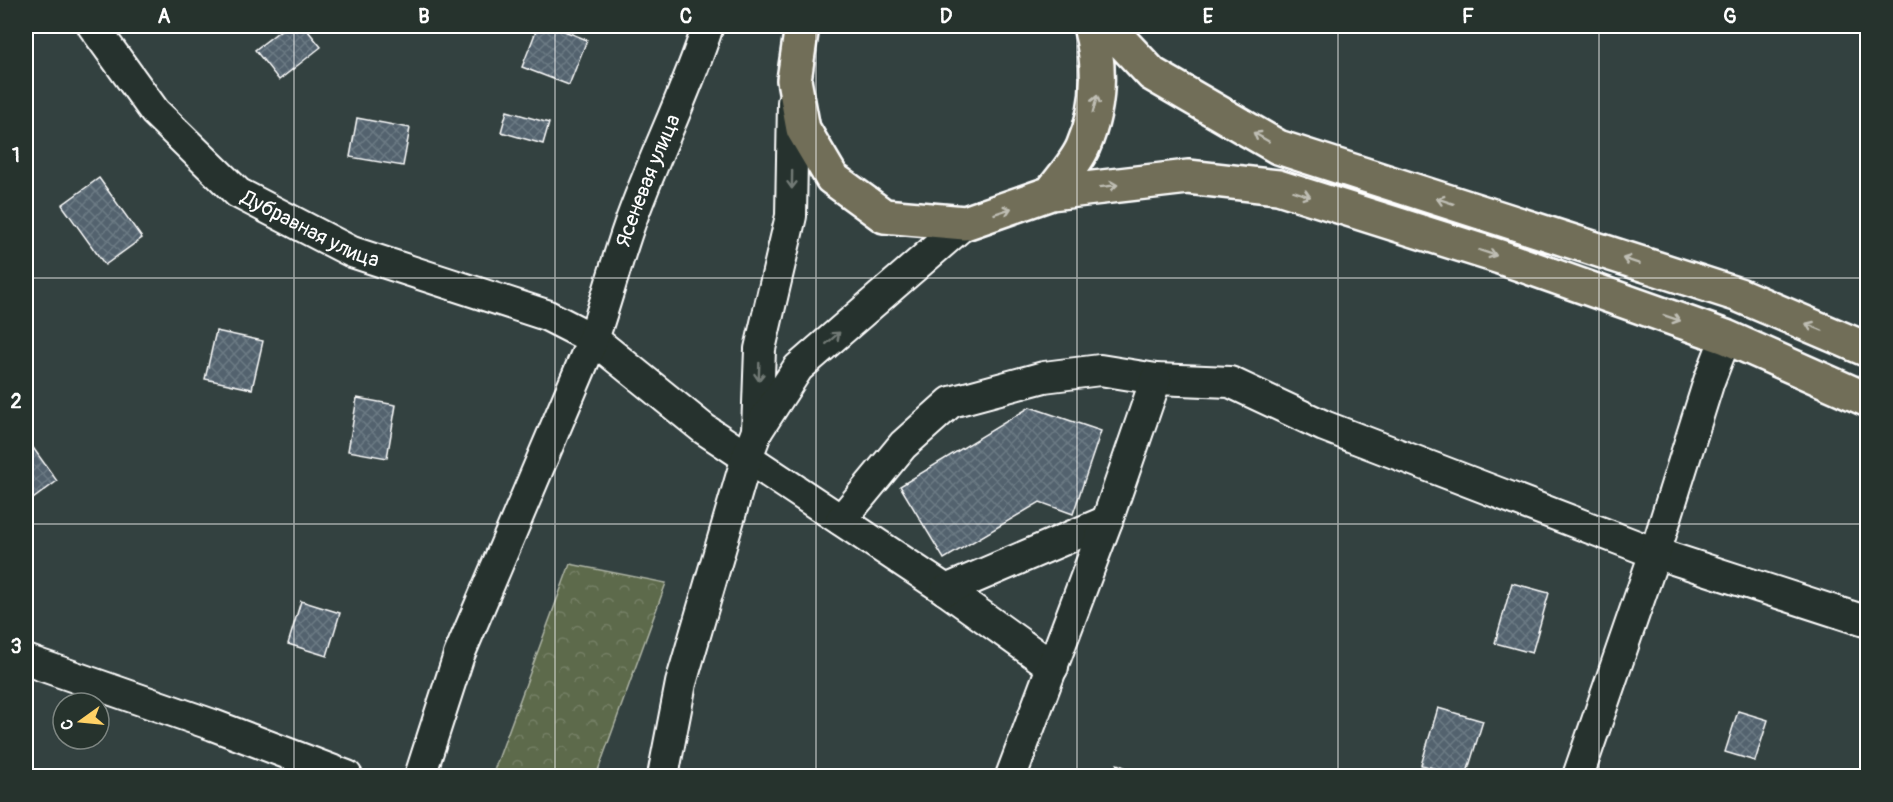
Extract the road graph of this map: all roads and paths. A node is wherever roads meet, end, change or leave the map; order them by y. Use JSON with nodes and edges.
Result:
{"nodes":[{"id":1,"x":93,"y":26,"type":"edge"},
{"id":2,"x":708,"y":26,"type":"edge"},
{"id":3,"x":802,"y":26,"type":"edge"},
{"id":4,"x":1090,"y":26,"type":"edge"},
{"id":5,"x":1107,"y":26,"type":"edge"},
{"id":6,"x":794,"y":80,"type":"junction"},
{"id":7,"x":1051,"y":193,"type":"junction"},
{"id":8,"x":965,"y":223,"type":"junction"},
{"id":9,"x":1739,"y":296,"type":"junction"},
{"id":10,"x":1726,"y":337,"type":"junction"},
{"id":11,"x":593,"y":339,"type":"junction"},
{"id":12,"x":1868,"y":350,"type":"edge"},
{"id":13,"x":1156,"y":379,"type":"junction"},
{"id":14,"x":1868,"y":400,"type":"edge"},
{"id":15,"x":752,"y":444,"type":"junction"},
{"id":16,"x":841,"y":520,"type":"junction"},
{"id":17,"x":1107,"y":521,"type":"junction"},
{"id":18,"x":1655,"y":553,"type":"junction"},
{"id":19,"x":946,"y":590,"type":"junction"},
{"id":20,"x":1868,"y":622,"type":"edge"},
{"id":21,"x":26,"y":660,"type":"edge"},
{"id":22,"x":1053,"y":667,"type":"junction"},
{"id":23,"x":347,"y":777,"type":"edge"},
{"id":24,"x":420,"y":777,"type":"edge"},
{"id":25,"x":663,"y":777,"type":"edge"},
{"id":26,"x":1011,"y":777,"type":"edge"},
{"id":27,"x":1578,"y":777,"type":"edge"}],
"edges":[{"from":1,"to":11,"type":"street","name":"Дубравная улица"},
{"from":2,"to":11,"type":"street","name":"Ясеневая улица"},
{"from":3,"to":6,"type":"main road"},
{"from":7,"to":4,"type":"main road","one_way":true},
{"from":9,"to":5,"type":"main road","one_way":true},
{"from":6,"to":8,"type":"main road"},
{"from":6,"to":15,"type":"street","one_way":true},
{"from":8,"to":7,"type":"main road","one_way":true},
{"from":7,"to":10,"type":"main road","one_way":true},
{"from":15,"to":8,"type":"street","one_way":true},
{"from":9,"to":10,"type":"main road"},
{"from":12,"to":9,"type":"main road","one_way":true},
{"from":10,"to":14,"type":"main road"},
{"from":10,"to":18,"type":"street"},
{"from":11,"to":15,"type":"street","name":"Дубравная улица"},
{"from":11,"to":24,"type":"street","name":"Ясеневая улица"},
{"from":13,"to":16,"type":"street"},
{"from":13,"to":17,"type":"street"},
{"from":13,"to":18,"type":"street"},
{"from":15,"to":16,"type":"street","name":"Дубравная улица"},
{"from":15,"to":25,"type":"street"},
{"from":16,"to":19,"type":"street","name":"Дубравная улица"},
{"from":17,"to":19,"type":"street"},
{"from":17,"to":22,"type":"street"},
{"from":18,"to":20,"type":"street"},
{"from":18,"to":27,"type":"street"},
{"from":19,"to":22,"type":"street","name":"Дубравная улица"},
{"from":21,"to":23,"type":"street"},
{"from":22,"to":26,"type":"street"}]}
